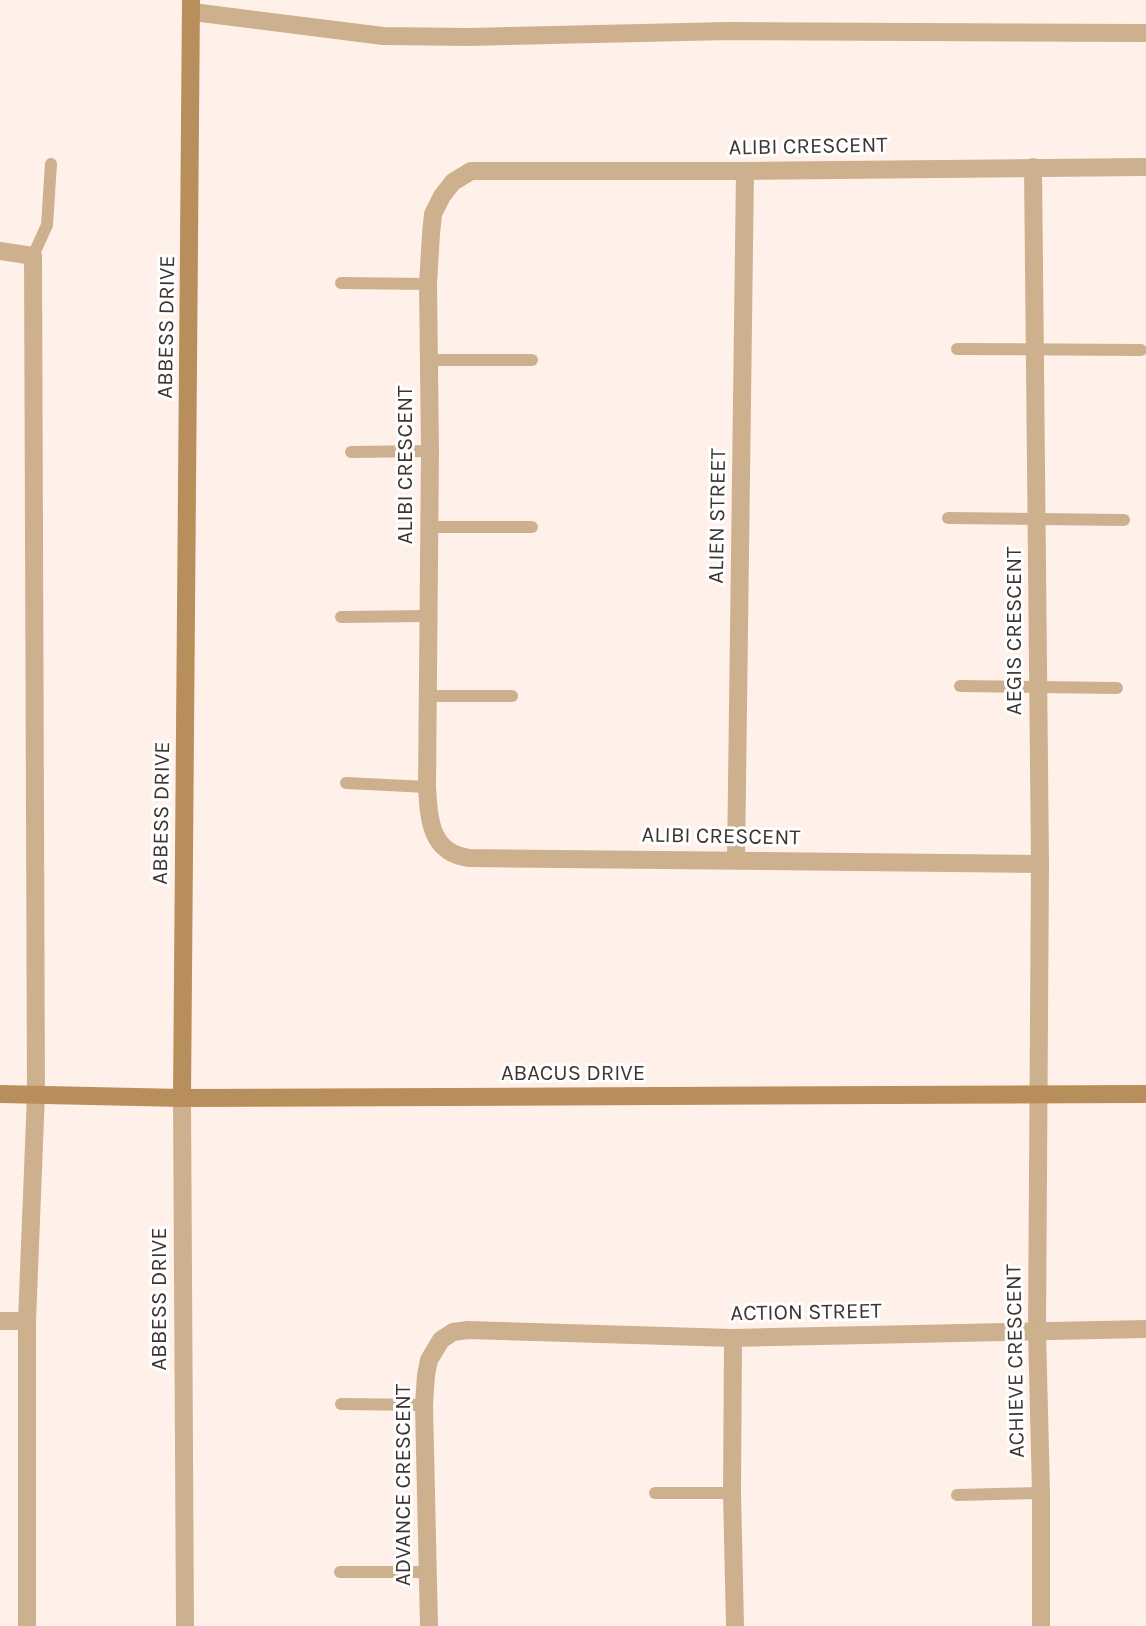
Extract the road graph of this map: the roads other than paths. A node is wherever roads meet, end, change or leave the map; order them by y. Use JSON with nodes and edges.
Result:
{"nodes":[{"id":1,"x":192,"y":6,"type":"edge"},
{"id":2,"x":1146,"y":33,"type":"edge"},
{"id":3,"x":51,"y":164,"type":"dead end"},
{"id":4,"x":1033,"y":167,"type":"junction"},
{"id":5,"x":1146,"y":167,"type":"edge"},
{"id":6,"x":745,"y":171,"type":"junction"},
{"id":7,"x":0,"y":251,"type":"edge"},
{"id":8,"x":33,"y":256,"type":"junction"},
{"id":9,"x":341,"y":284,"type":"dead end"},
{"id":10,"x":428,"y":284,"type":"junction"},
{"id":11,"x":957,"y":349,"type":"dead end"},
{"id":12,"x":1141,"y":350,"type":"dead end"},
{"id":13,"x":1037,"y":351,"type":"junction"},
{"id":14,"x":429,"y":360,"type":"junction"},
{"id":15,"x":532,"y":360,"type":"dead end"},
{"id":16,"x":430,"y":451,"type":"junction"},
{"id":17,"x":351,"y":452,"type":"dead end"},
{"id":18,"x":948,"y":518,"type":"dead end"},
{"id":19,"x":1037,"y":520,"type":"junction"},
{"id":20,"x":1124,"y":520,"type":"dead end"},
{"id":21,"x":429,"y":527,"type":"junction"},
{"id":22,"x":532,"y":527,"type":"dead end"},
{"id":23,"x":428,"y":616,"type":"junction"},
{"id":24,"x":341,"y":617,"type":"dead end"},
{"id":25,"x":1038,"y":685,"type":"junction"},
{"id":26,"x":960,"y":686,"type":"dead end"},
{"id":27,"x":1117,"y":687,"type":"dead end"},
{"id":28,"x":427,"y":696,"type":"junction"},
{"id":29,"x":512,"y":696,"type":"dead end"},
{"id":30,"x":346,"y":783,"type":"dead end"},
{"id":31,"x":427,"y":787,"type":"junction"},
{"id":32,"x":736,"y":861,"type":"junction"},
{"id":33,"x":1040,"y":864,"type":"junction"},
{"id":34,"x":0,"y":1094,"type":"edge"},
{"id":35,"x":36,"y":1094,"type":"junction"},
{"id":36,"x":1146,"y":1094,"type":"edge"},
{"id":37,"x":1040,"y":1095,"type":"junction"},
{"id":38,"x":182,"y":1098,"type":"junction"},
{"id":39,"x":0,"y":1321,"type":"edge"},
{"id":40,"x":27,"y":1321,"type":"junction"},
{"id":41,"x":1146,"y":1329,"type":"edge"},
{"id":42,"x":468,"y":1330,"type":"joint"},
{"id":43,"x":1037,"y":1330,"type":"junction"},
{"id":44,"x":733,"y":1338,"type":"junction"},
{"id":45,"x":341,"y":1404,"type":"dead end"},
{"id":46,"x":424,"y":1405,"type":"junction"},
{"id":47,"x":655,"y":1493,"type":"dead end"},
{"id":48,"x":732,"y":1493,"type":"junction"},
{"id":49,"x":1041,"y":1493,"type":"junction"},
{"id":50,"x":957,"y":1495,"type":"dead end"},
{"id":51,"x":340,"y":1572,"type":"dead end"},
{"id":52,"x":428,"y":1572,"type":"junction"},
{"id":53,"x":27,"y":1626,"type":"edge"},
{"id":54,"x":185,"y":1626,"type":"edge"},
{"id":55,"x":429,"y":1626,"type":"edge"},
{"id":56,"x":735,"y":1626,"type":"edge"},
{"id":57,"x":1041,"y":1626,"type":"edge"}],
"edges":[{"from":1,"to":2,"type":"street"},
{"from":1,"to":38,"type":"street","name":"ABBESS DRIVE"},
{"from":3,"to":8,"type":"lane"},
{"from":4,"to":5,"type":"street","name":"ALIBI CRESCENT"},
{"from":4,"to":6,"type":"street","name":"ALIBI CRESCENT"},
{"from":4,"to":13,"type":"street","name":"AEGIS CRESCENT"},
{"from":6,"to":10,"type":"street","name":"ALIBI CRESCENT"},
{"from":6,"to":32,"type":"street","name":"ALIEN STREET"},
{"from":7,"to":8,"type":"street"},
{"from":8,"to":35,"type":"street"},
{"from":9,"to":10,"type":"lane"},
{"from":10,"to":14,"type":"street","name":"ALIBI CRESCENT"},
{"from":11,"to":13,"type":"lane"},
{"from":12,"to":13,"type":"lane"},
{"from":13,"to":19,"type":"street","name":"AEGIS CRESCENT"},
{"from":14,"to":15,"type":"lane"},
{"from":14,"to":16,"type":"street","name":"ALIBI CRESCENT"},
{"from":16,"to":17,"type":"lane"},
{"from":16,"to":21,"type":"street","name":"ALIBI CRESCENT"},
{"from":18,"to":19,"type":"lane"},
{"from":19,"to":20,"type":"lane"},
{"from":19,"to":25,"type":"street","name":"AEGIS CRESCENT"},
{"from":21,"to":22,"type":"lane"},
{"from":21,"to":23,"type":"street","name":"ALIBI CRESCENT"},
{"from":23,"to":24,"type":"lane"},
{"from":23,"to":28,"type":"street","name":"ALIBI CRESCENT"},
{"from":25,"to":26,"type":"lane"},
{"from":25,"to":27,"type":"lane"},
{"from":25,"to":33,"type":"street","name":"AEGIS CRESCENT"},
{"from":28,"to":29,"type":"lane"},
{"from":28,"to":31,"type":"street","name":"ALIBI CRESCENT"},
{"from":30,"to":31,"type":"lane"},
{"from":31,"to":32,"type":"street","name":"ALIBI CRESCENT"},
{"from":32,"to":33,"type":"street","name":"ALIBI CRESCENT"},
{"from":33,"to":37,"type":"street","name":"AEGIS CRESCENT"},
{"from":34,"to":35,"type":"street","name":"ABACUS DRIVE"},
{"from":35,"to":38,"type":"street","name":"ABACUS DRIVE"},
{"from":35,"to":40,"type":"street"},
{"from":36,"to":37,"type":"street","name":"ABACUS DRIVE"},
{"from":37,"to":38,"type":"street","name":"ABACUS DRIVE"},
{"from":37,"to":43,"type":"street","name":"ACHIEVE CRESCENT"},
{"from":38,"to":54,"type":"street","name":"ABBESS DRIVE"},
{"from":39,"to":40,"type":"street"},
{"from":40,"to":53,"type":"street"},
{"from":41,"to":43,"type":"street","name":"ACTION STREET"},
{"from":42,"to":44,"type":"street","name":"ACTION STREET"},
{"from":42,"to":46,"type":"street","name":"ADVANCE CRESCENT"},
{"from":43,"to":44,"type":"street","name":"ACTION STREET"},
{"from":43,"to":49,"type":"street","name":"ACHIEVE CRESCENT"},
{"from":44,"to":48,"type":"street"},
{"from":45,"to":46,"type":"lane"},
{"from":46,"to":52,"type":"street","name":"ADVANCE CRESCENT"},
{"from":47,"to":48,"type":"lane"},
{"from":48,"to":56,"type":"street"},
{"from":49,"to":50,"type":"lane"},
{"from":49,"to":57,"type":"street","name":"ACHIEVE CRESCENT"},
{"from":51,"to":52,"type":"lane"},
{"from":52,"to":55,"type":"street","name":"ADVANCE CRESCENT"}]}
